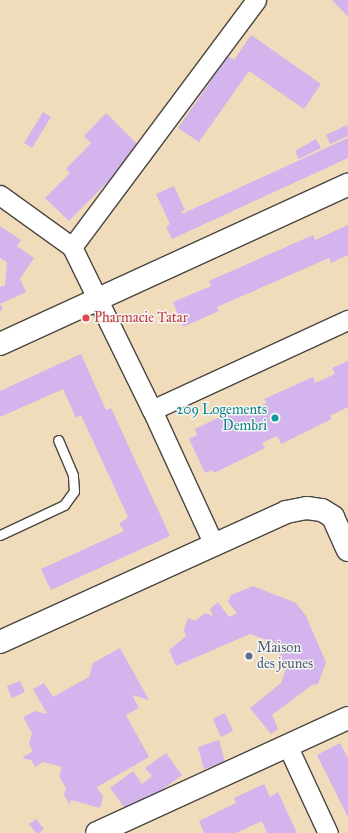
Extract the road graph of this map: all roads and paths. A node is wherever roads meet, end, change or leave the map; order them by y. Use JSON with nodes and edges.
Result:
{"nodes":[{"id":1,"x":256,"y":0,"type":"edge"},
{"id":2,"x":348,"y":184,"type":"edge"},
{"id":3,"x":0,"y":195,"type":"edge"},
{"id":4,"x":72,"y":247,"type":"junction"},
{"id":5,"x":97,"y":300,"type":"junction"},
{"id":6,"x":348,"y":320,"type":"edge"},
{"id":7,"x":0,"y":344,"type":"edge"},
{"id":8,"x":152,"y":410,"type":"junction"},
{"id":9,"x":58,"y":440,"type":"dead end"},
{"id":10,"x":0,"y":535,"type":"edge"},
{"id":11,"x":214,"y":545,"type":"junction"},
{"id":12,"x":348,"y":550,"type":"edge"},
{"id":13,"x":0,"y":642,"type":"edge"},
{"id":14,"x":348,"y":718,"type":"edge"},
{"id":15,"x":288,"y":747,"type":"junction"},
{"id":16,"x":97,"y":833,"type":"edge"},
{"id":17,"x":328,"y":833,"type":"edge"}],
"edges":[{"from":1,"to":4,"type":"street"},
{"from":2,"to":5,"type":"street"},
{"from":3,"to":4,"type":"street"},
{"from":4,"to":5,"type":"street"},
{"from":5,"to":7,"type":"street"},
{"from":5,"to":8,"type":"street"},
{"from":6,"to":8,"type":"street"},
{"from":8,"to":11,"type":"street"},
{"from":9,"to":10,"type":"lane"},
{"from":11,"to":12,"type":"street"},
{"from":11,"to":13,"type":"street"},
{"from":14,"to":15,"type":"street"},
{"from":15,"to":16,"type":"street"},
{"from":15,"to":17,"type":"street"}]}
